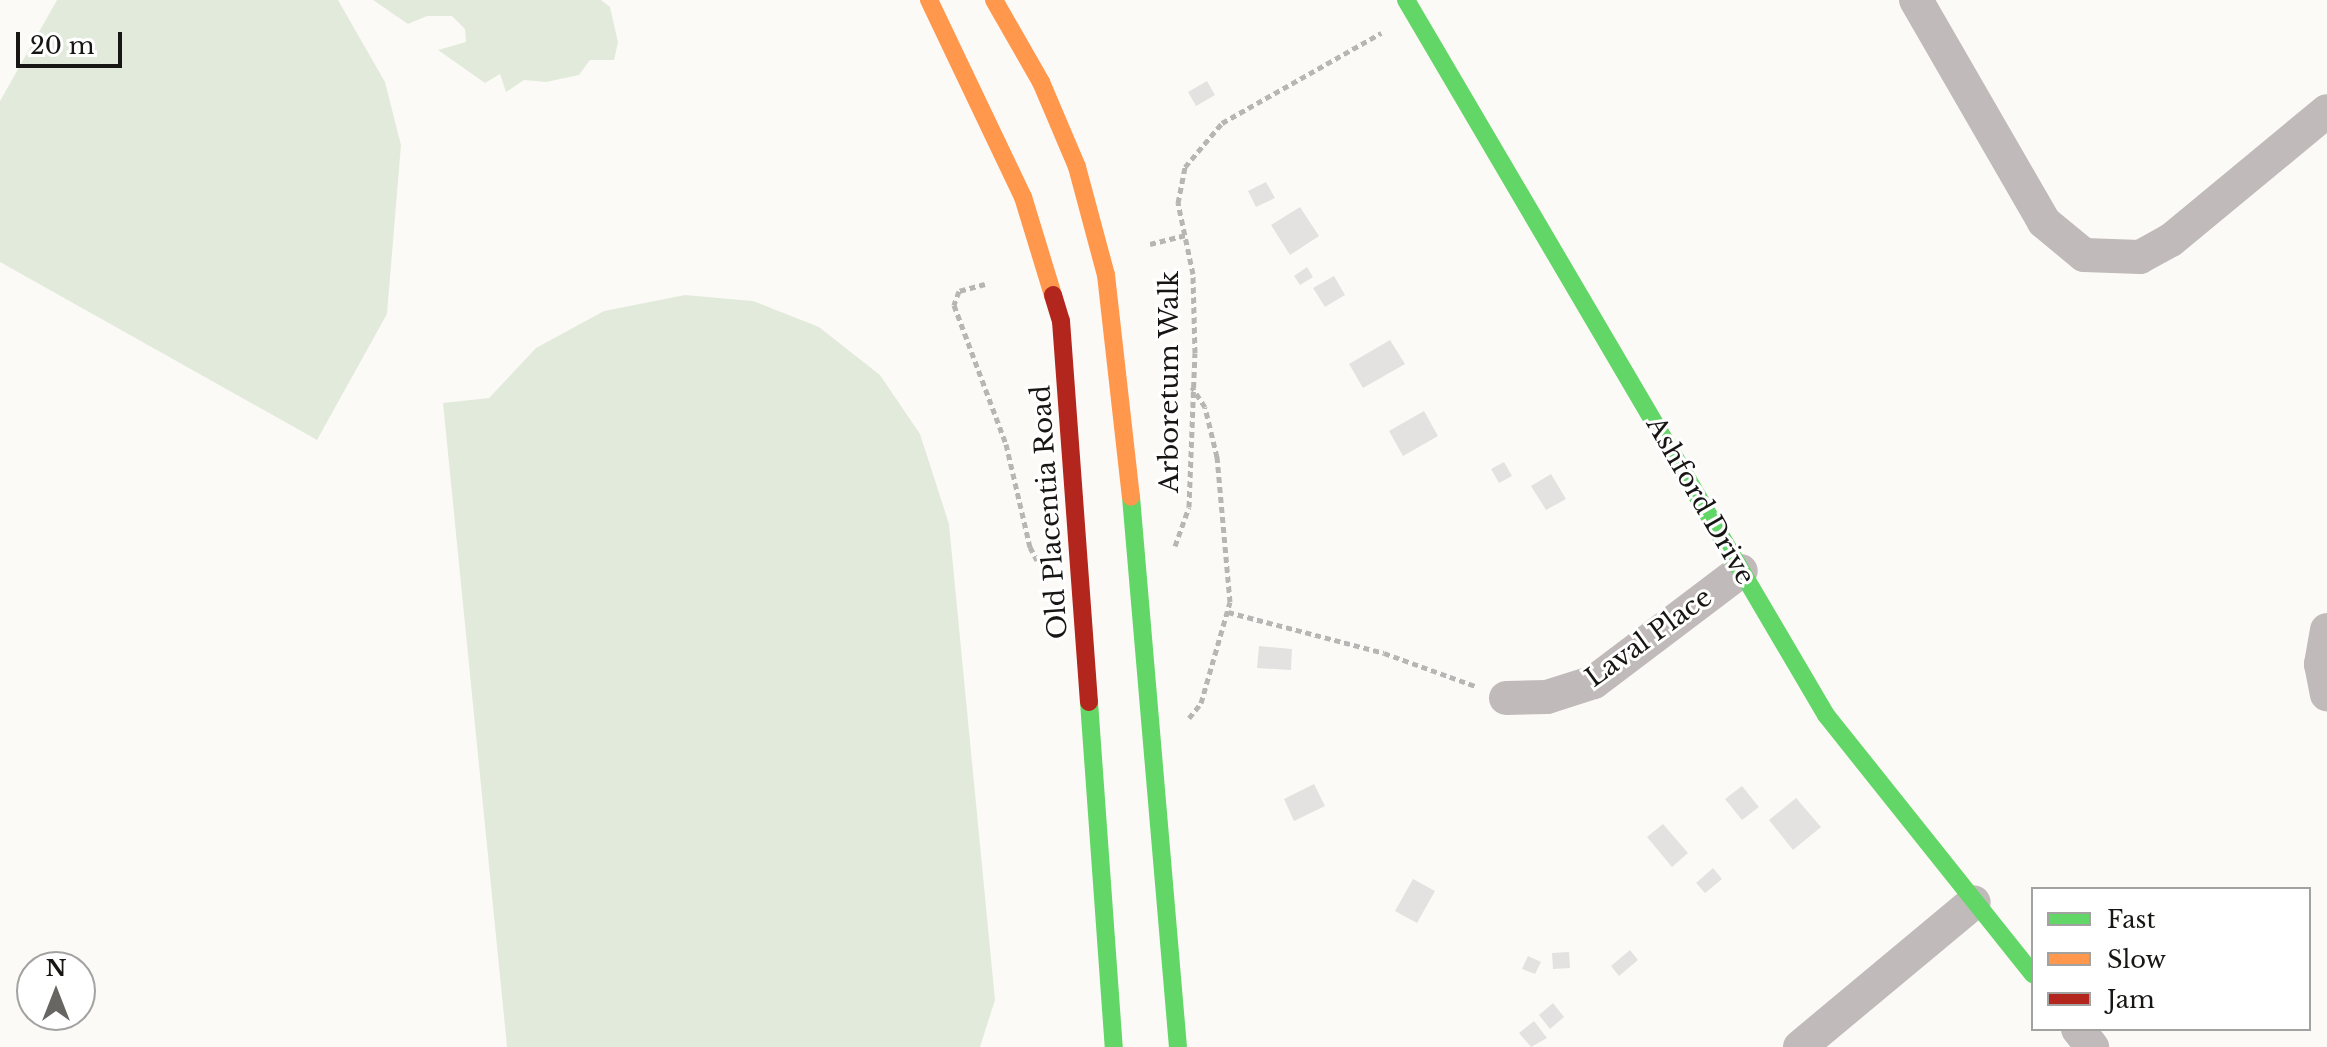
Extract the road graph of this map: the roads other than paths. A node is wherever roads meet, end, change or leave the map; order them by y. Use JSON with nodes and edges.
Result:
{"nodes":[{"id":1,"x":929,"y":0,"type":"edge"},
{"id":2,"x":994,"y":0,"type":"edge"},
{"id":3,"x":1406,"y":0,"type":"edge"},
{"id":4,"x":1916,"y":0,"type":"edge"},
{"id":5,"x":2327,"y":111,"type":"edge"},
{"id":6,"x":1741,"y":571,"type":"junction"},
{"id":7,"x":2327,"y":630,"type":"edge"},
{"id":8,"x":2327,"y":694,"type":"edge"},
{"id":9,"x":1506,"y":698,"type":"road end"},
{"id":10,"x":1974,"y":902,"type":"junction"},
{"id":11,"x":2031,"y":972,"type":"edge"},
{"id":12,"x":2080,"y":1031,"type":"edge"},
{"id":13,"x":1114,"y":1047,"type":"edge"},
{"id":14,"x":1178,"y":1047,"type":"edge"},
{"id":15,"x":1800,"y":1047,"type":"edge"},
{"id":16,"x":2092,"y":1047,"type":"edge"}],
"edges":[{"from":1,"to":13,"type":"main road","name":"Old Placentia Road"},
{"from":2,"to":14,"type":"main road"},
{"from":3,"to":6,"type":"main road","name":"Ashford Drive"},
{"from":4,"to":5,"type":"street"},
{"from":6,"to":9,"type":"street","name":"Laval Place"},
{"from":6,"to":10,"type":"main road","name":"Ashford Drive"},
{"from":7,"to":8,"type":"street"},
{"from":10,"to":11,"type":"main road","name":"Ashford Drive"},
{"from":10,"to":15,"type":"street"},
{"from":12,"to":16,"type":"street"}]}
